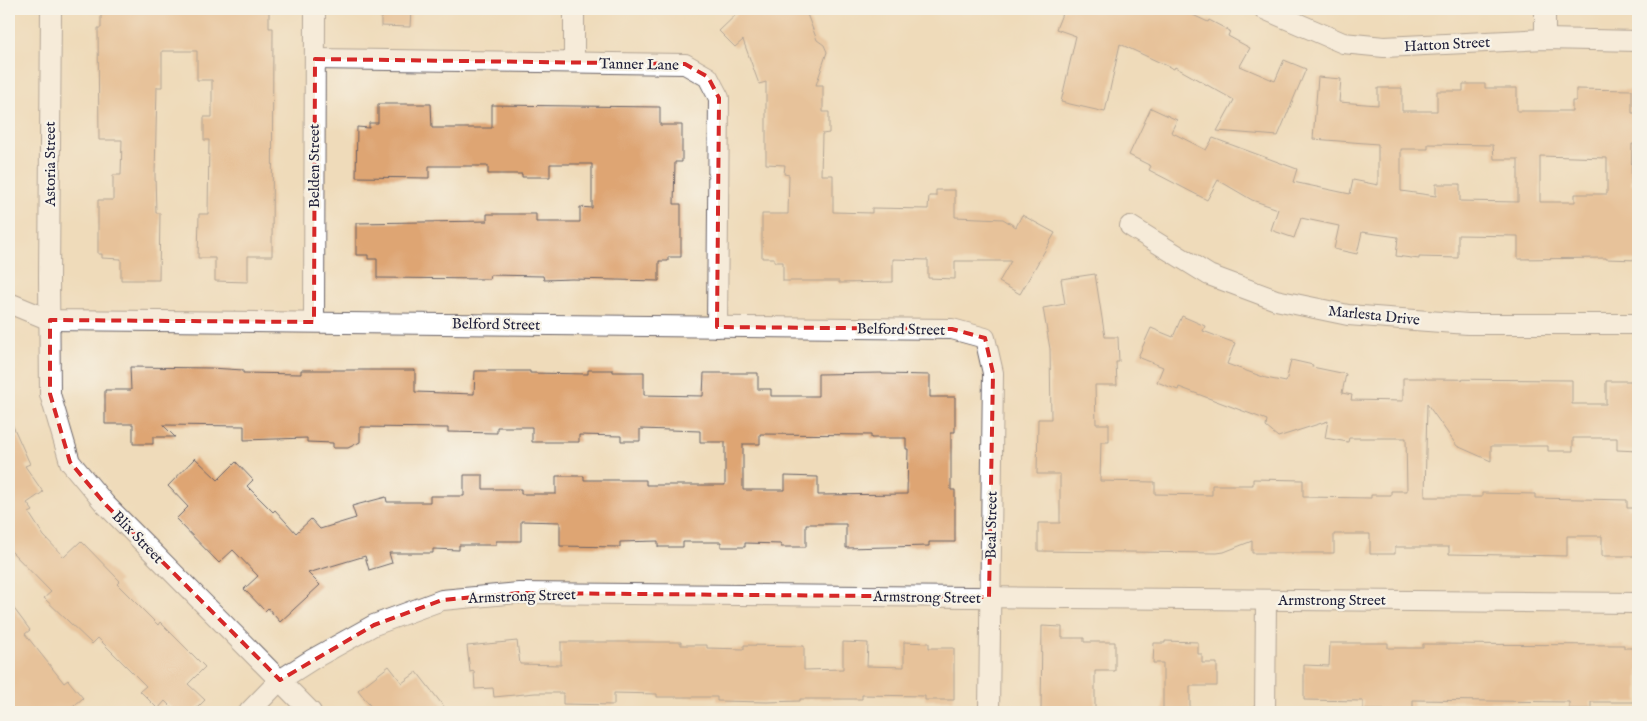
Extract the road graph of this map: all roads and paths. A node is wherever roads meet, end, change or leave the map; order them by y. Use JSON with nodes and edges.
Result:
{"nodes":[{"id":1,"x":51,"y":9,"type":"edge"},
{"id":2,"x":315,"y":9,"type":"edge"},
{"id":3,"x":574,"y":9,"type":"edge"},
{"id":4,"x":1545,"y":9,"type":"edge"},
{"id":5,"x":1274,"y":11,"type":"edge"},
{"id":6,"x":1545,"y":39,"type":"junction"},
{"id":7,"x":1638,"y":41,"type":"edge"},
{"id":8,"x":315,"y":59,"type":"junction"},
{"id":9,"x":574,"y":62,"type":"junction"},
{"id":10,"x":1130,"y":226,"type":"dead end"},
{"id":11,"x":9,"y":303,"type":"edge"},
{"id":12,"x":50,"y":320,"type":"junction"},
{"id":13,"x":314,"y":322,"type":"junction"},
{"id":14,"x":1638,"y":324,"type":"edge"},
{"id":15,"x":717,"y":327,"type":"junction"},
{"id":16,"x":985,"y":338,"type":"joint"},
{"id":17,"x":990,"y":597,"type":"junction"},
{"id":18,"x":1266,"y":600,"type":"junction"},
{"id":19,"x":1638,"y":602,"type":"edge"},
{"id":20,"x":280,"y":680,"type":"junction"},
{"id":21,"x":249,"y":712,"type":"edge"},
{"id":22,"x":311,"y":712,"type":"edge"},
{"id":23,"x":989,"y":712,"type":"edge"},
{"id":24,"x":1265,"y":712,"type":"edge"}],
"edges":[{"from":1,"to":12,"type":"street","name":"Astoria Street"},
{"from":2,"to":8,"type":"street","name":"Belden Street"},
{"from":3,"to":9,"type":"street"},
{"from":4,"to":6,"type":"street"},
{"from":5,"to":6,"type":"street","name":"Hatton Street"},
{"from":6,"to":7,"type":"street","name":"Hatton Street"},
{"from":8,"to":9,"type":"street","name":"Tanner Lane"},
{"from":8,"to":13,"type":"street","name":"Belden Street"},
{"from":9,"to":15,"type":"street","name":"Tanner Lane"},
{"from":10,"to":14,"type":"street","name":"Marlesta Drive"},
{"from":11,"to":12,"type":"street","name":"Belford Street"},
{"from":12,"to":13,"type":"street","name":"Belford Street"},
{"from":12,"to":20,"type":"street","name":"Blix Street"},
{"from":13,"to":15,"type":"street","name":"Belford Street"},
{"from":15,"to":16,"type":"street","name":"Belford Street"},
{"from":16,"to":17,"type":"street","name":"Beal Street"},
{"from":17,"to":18,"type":"street","name":"Armstrong Street"},
{"from":17,"to":20,"type":"street","name":"Armstrong Street"},
{"from":17,"to":23,"type":"street","name":"Beal Street"},
{"from":18,"to":19,"type":"street","name":"Armstrong Street"},
{"from":18,"to":24,"type":"street"},
{"from":20,"to":21,"type":"street","name":"Armstrong Street"},
{"from":20,"to":22,"type":"street","name":"Blix Street"}]}
